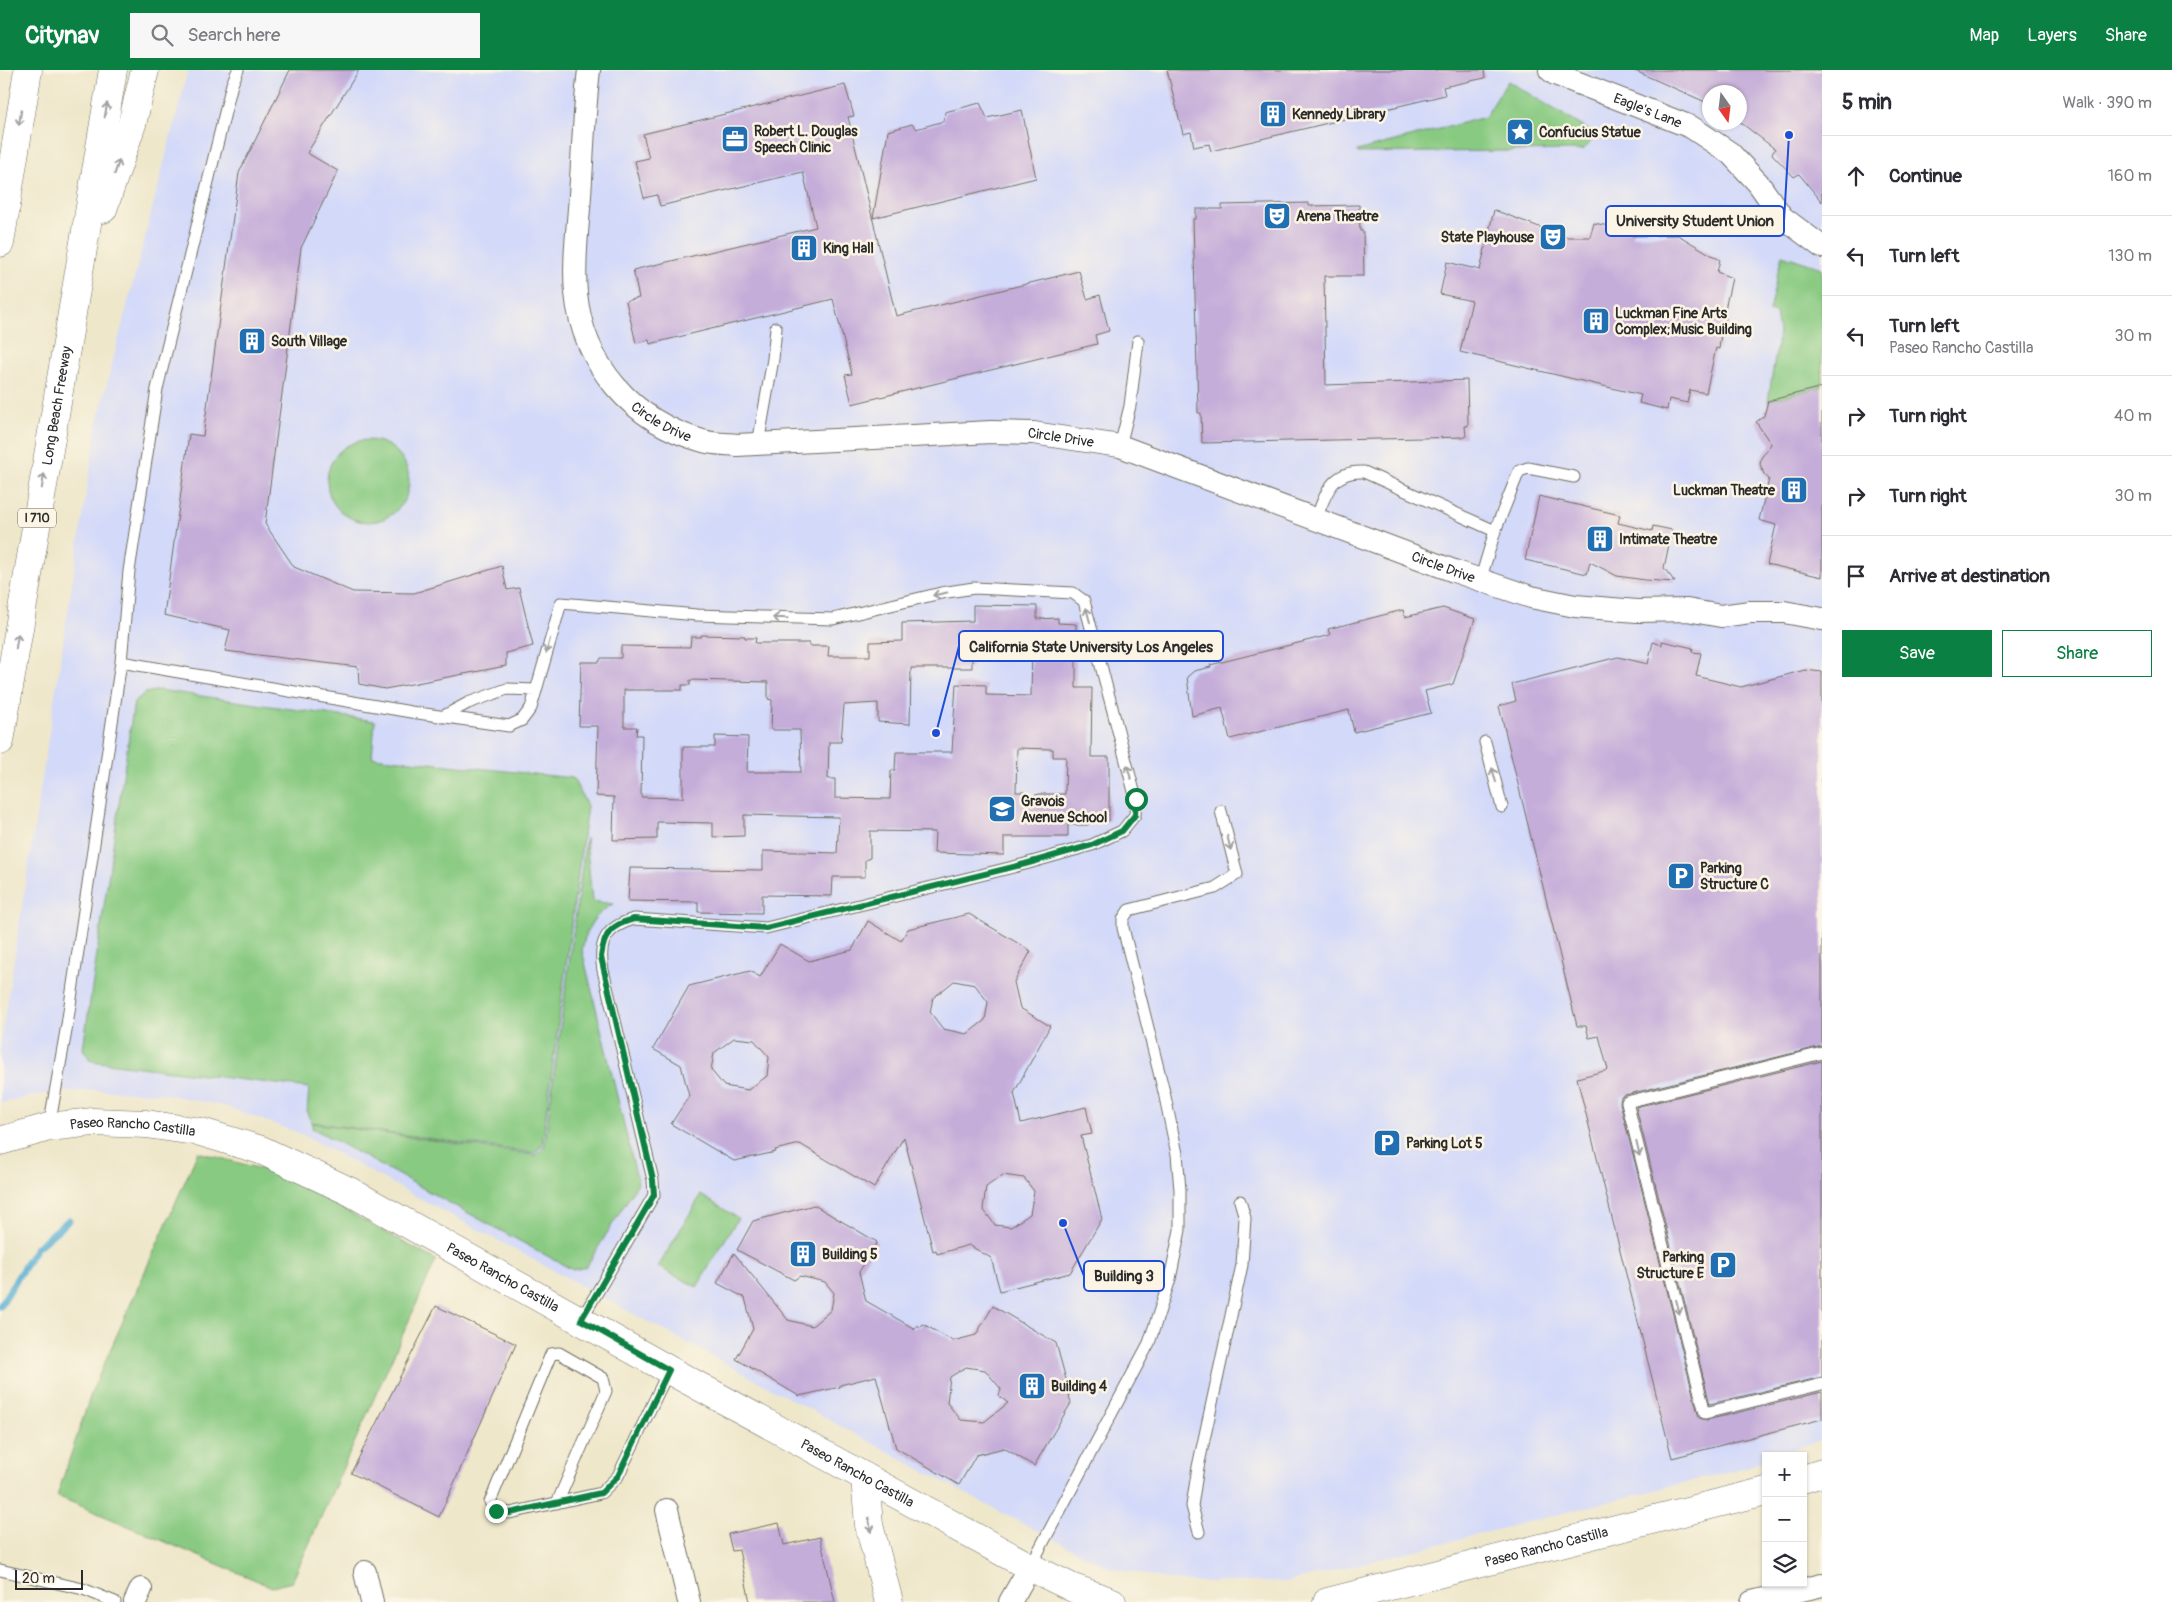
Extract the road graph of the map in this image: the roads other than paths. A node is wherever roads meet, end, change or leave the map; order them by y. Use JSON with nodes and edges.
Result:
{"nodes":[{"id":1,"x":28,"y":70,"type":"edge"},
{"id":2,"x":114,"y":70,"type":"edge"},
{"id":3,"x":144,"y":70,"type":"edge"},
{"id":4,"x":238,"y":70,"type":"edge"},
{"id":5,"x":589,"y":70,"type":"edge"},
{"id":6,"x":1550,"y":70,"type":"edge"},
{"id":7,"x":0,"y":244,"type":"edge"},
{"id":8,"x":1822,"y":247,"type":"edge"},
{"id":9,"x":74,"y":296,"type":"junction"},
{"id":10,"x":776,"y":328,"type":"dead end"},
{"id":11,"x":1138,"y":341,"type":"dead end"},
{"id":12,"x":758,"y":444,"type":"junction"},
{"id":13,"x":1120,"y":446,"type":"junction"},
{"id":14,"x":1574,"y":477,"type":"dead end"},
{"id":15,"x":1316,"y":519,"type":"junction"},
{"id":16,"x":1495,"y":531,"type":"junction"},
{"id":17,"x":1480,"y":581,"type":"junction"},
{"id":18,"x":1822,"y":619,"type":"edge"},
{"id":19,"x":121,"y":662,"type":"junction"},
{"id":20,"x":536,"y":690,"type":"junction"},
{"id":21,"x":442,"y":717,"type":"junction"},
{"id":22,"x":0,"y":741,"type":"edge"},
{"id":23,"x":1485,"y":742,"type":"dead end"},
{"id":24,"x":1502,"y":807,"type":"dead end"},
{"id":25,"x":1221,"y":811,"type":"dead end"},
{"id":26,"x":1822,"y":1053,"type":"edge"},
{"id":27,"x":49,"y":1127,"type":"junction"},
{"id":28,"x":1,"y":1141,"type":"edge"},
{"id":29,"x":1240,"y":1201,"type":"dead end"},
{"id":30,"x":581,"y":1320,"type":"junction"},
{"id":31,"x":669,"y":1370,"type":"junction"},
{"id":32,"x":1822,"y":1384,"type":"edge"},
{"id":33,"x":1822,"y":1473,"type":"edge"},
{"id":34,"x":866,"y":1477,"type":"junction"},
{"id":35,"x":1807,"y":1478,"type":"edge"},
{"id":36,"x":1762,"y":1492,"type":"edge"},
{"id":37,"x":556,"y":1503,"type":"junction"},
{"id":38,"x":667,"y":1510,"type":"dead end"},
{"id":39,"x":1199,"y":1532,"type":"dead end"},
{"id":40,"x":1030,"y":1566,"type":"junction"},
{"id":41,"x":0,"y":1570,"type":"edge"},
{"id":42,"x":365,"y":1572,"type":"dead end"},
{"id":43,"x":1822,"y":1585,"type":"edge"},
{"id":44,"x":115,"y":1602,"type":"edge"},
{"id":45,"x":372,"y":1602,"type":"edge"},
{"id":46,"x":689,"y":1602,"type":"edge"},
{"id":47,"x":889,"y":1602,"type":"edge"},
{"id":48,"x":1010,"y":1602,"type":"edge"},
{"id":49,"x":1112,"y":1602,"type":"edge"},
{"id":50,"x":1327,"y":1602,"type":"edge"},
{"id":51,"x":1752,"y":1602,"type":"edge"}],
"edges":[{"from":1,"to":7,"type":"main road","one_way":true},
{"from":9,"to":2,"type":"main road","name":"Long Beach Freeway","number":"I 710","one_way":true},
{"from":9,"to":3,"type":"main road","one_way":true},
{"from":4,"to":19,"type":"lane"},
{"from":5,"to":12,"type":"street","name":"Circle Drive"},
{"from":6,"to":8,"type":"street","name":"Eagle's Lane"},
{"from":22,"to":9,"type":"main road","name":"Long Beach Freeway","number":"I 710","one_way":true},
{"from":10,"to":12,"type":"lane"},
{"from":11,"to":13,"type":"lane"},
{"from":12,"to":13,"type":"street","name":"Circle Drive"},
{"from":13,"to":15,"type":"street","name":"Circle Drive"},
{"from":14,"to":16,"type":"lane"},
{"from":15,"to":16,"type":"lane"},
{"from":15,"to":17,"type":"street","name":"Circle Drive"},
{"from":16,"to":17,"type":"lane"},
{"from":17,"to":18,"type":"street","name":"Circle Drive"},
{"from":19,"to":21,"type":"lane"},
{"from":19,"to":27,"type":"lane"},
{"from":20,"to":21,"type":"lane"},
{"from":20,"to":21,"type":"lane"},
{"from":30,"to":20,"type":"lane","one_way":true},
{"from":24,"to":23,"type":"lane","one_way":true},
{"from":25,"to":40,"type":"lane","one_way":true},
{"from":26,"to":32,"type":"lane","one_way":true},
{"from":27,"to":28,"type":"main road","name":"Paseo Rancho Castilla"},
{"from":27,"to":30,"type":"main road","name":"Paseo Rancho Castilla"},
{"from":29,"to":39,"type":"lane"},
{"from":30,"to":31,"type":"main road","name":"Paseo Rancho Castilla"},
{"from":31,"to":34,"type":"main road","name":"Paseo Rancho Castilla"},
{"from":31,"to":37,"type":"lane"},
{"from":33,"to":35,"type":"main road"},
{"from":34,"to":40,"type":"main road","name":"Paseo Rancho Castilla"},
{"from":34,"to":47,"type":"main road","one_way":true},
{"from":36,"to":50,"type":"main road","name":"Paseo Rancho Castilla"},
{"from":37,"to":37,"type":"lane"},
{"from":38,"to":46,"type":"street"},
{"from":40,"to":48,"type":"street"},
{"from":40,"to":49,"type":"main road","name":"Paseo Rancho Castilla"},
{"from":41,"to":44,"type":"lane"},
{"from":42,"to":45,"type":"street"},
{"from":43,"to":51,"type":"street"}]}
